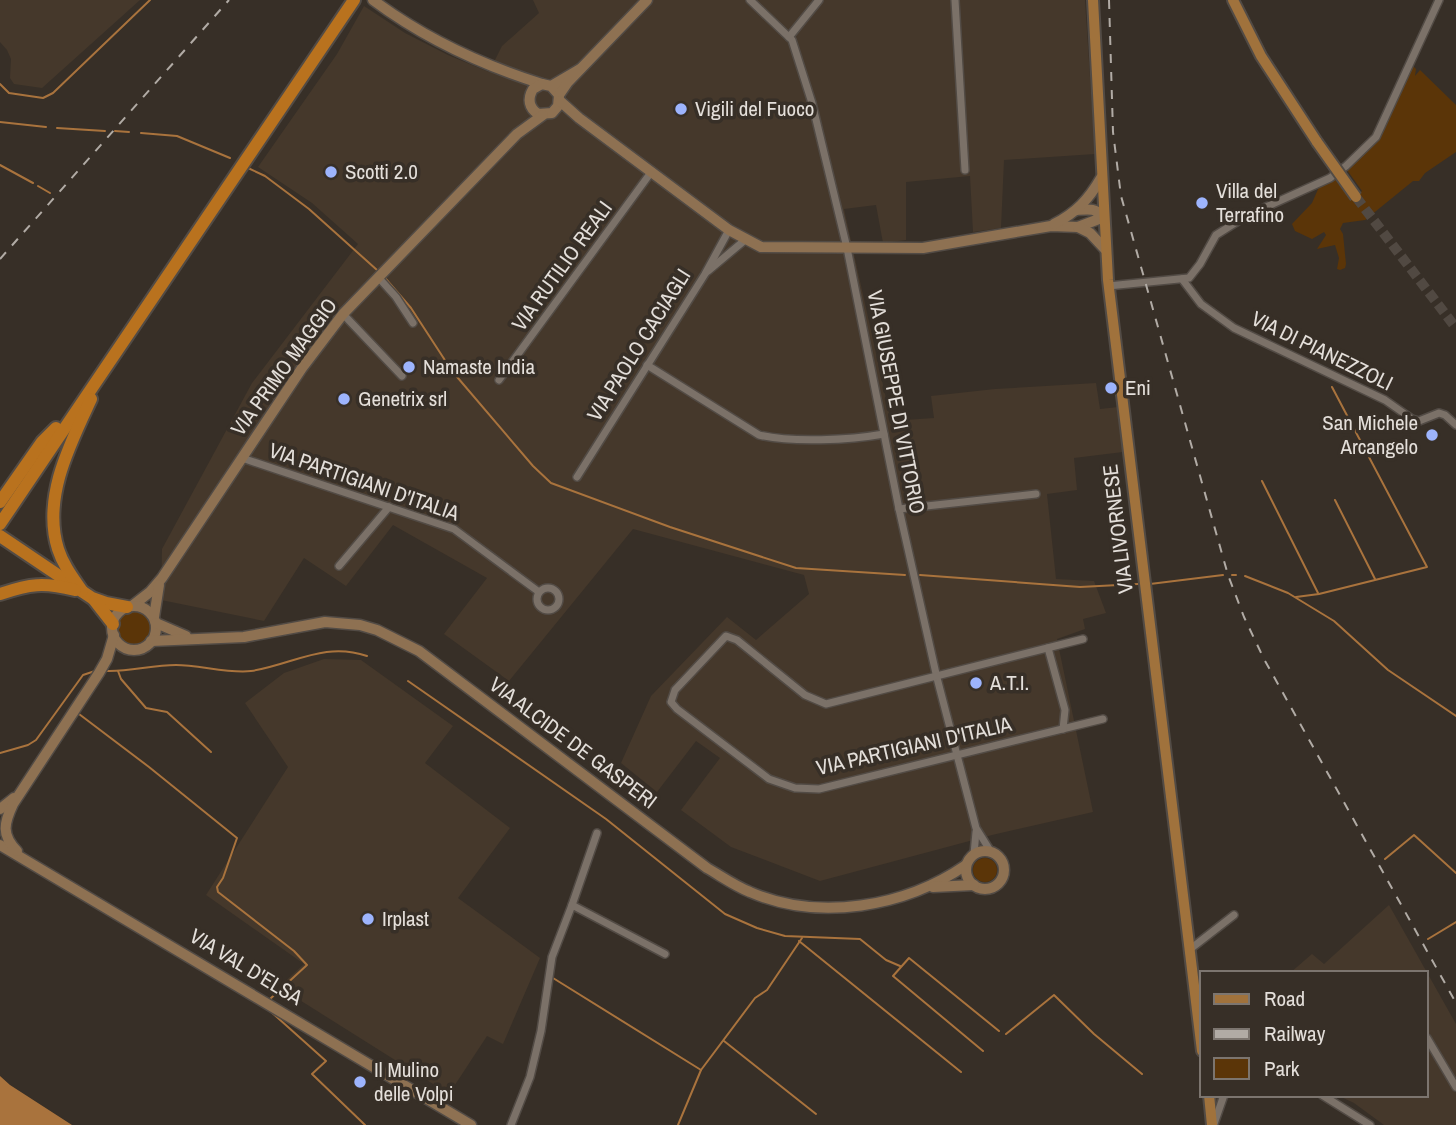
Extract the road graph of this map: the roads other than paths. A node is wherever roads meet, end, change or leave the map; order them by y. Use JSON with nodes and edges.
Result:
{"nodes":[{"id":1,"x":345,"y":0,"type":"edge"},
{"id":2,"x":354,"y":0,"type":"edge"},
{"id":3,"x":373,"y":0,"type":"edge"},
{"id":4,"x":647,"y":0,"type":"edge"},
{"id":5,"x":750,"y":0,"type":"edge"},
{"id":6,"x":819,"y":0,"type":"edge"},
{"id":7,"x":955,"y":0,"type":"edge"},
{"id":8,"x":1093,"y":0,"type":"edge"},
{"id":9,"x":1233,"y":0,"type":"edge"},
{"id":10,"x":1439,"y":0,"type":"edge"},
{"id":11,"x":789,"y":37,"type":"junction"},
{"id":12,"x":580,"y":69,"type":"junction"},
{"id":13,"x":518,"y":77,"type":"junction"},
{"id":14,"x":547,"y":85,"type":"junction"},
{"id":15,"x":560,"y":98,"type":"junction"},
{"id":16,"x":530,"y":104,"type":"junction"},
{"id":17,"x":547,"y":114,"type":"junction"},
{"id":18,"x":579,"y":118,"type":"junction"},
{"id":19,"x":517,"y":134,"type":"junction"},
{"id":20,"x":965,"y":170,"type":"dead end"},
{"id":21,"x":652,"y":172,"type":"junction"},
{"id":22,"x":1101,"y":178,"type":"junction"},
{"id":23,"x":1356,"y":197,"type":"tunnel mouth"},
{"id":24,"x":1077,"y":211,"type":"junction"},
{"id":25,"x":1104,"y":217,"type":"junction"},
{"id":26,"x":1051,"y":226,"type":"junction"},
{"id":27,"x":1078,"y":227,"type":"junction"},
{"id":28,"x":729,"y":230,"type":"junction"},
{"id":29,"x":745,"y":240,"type":"junction"},
{"id":30,"x":847,"y":248,"type":"junction"},
{"id":31,"x":1105,"y":249,"type":"junction"},
{"id":32,"x":705,"y":274,"type":"junction"},
{"id":33,"x":378,"y":277,"type":"junction"},
{"id":34,"x":1182,"y":279,"type":"junction"},
{"id":35,"x":1108,"y":286,"type":"junction"},
{"id":36,"x":343,"y":314,"type":"junction"},
{"id":37,"x":413,"y":323,"type":"dead end"},
{"id":38,"x":109,"y":362,"type":"junction"},
{"id":39,"x":647,"y":365,"type":"junction"},
{"id":40,"x":402,"y":376,"type":"dead end"},
{"id":41,"x":499,"y":380,"type":"dead end"},
{"id":42,"x":1456,"y":425,"type":"edge"},
{"id":43,"x":56,"y":428,"type":"junction"},
{"id":44,"x":884,"y":434,"type":"junction"},
{"id":45,"x":242,"y":458,"type":"junction"},
{"id":46,"x":577,"y":477,"type":"dead end"},
{"id":47,"x":1036,"y":494,"type":"dead end"},
{"id":48,"x":0,"y":502,"type":"edge"},
{"id":49,"x":389,"y":507,"type":"junction"},
{"id":50,"x":899,"y":509,"type":"junction"},
{"id":51,"x":0,"y":510,"type":"edge"},
{"id":52,"x":0,"y":524,"type":"edge"},
{"id":53,"x":0,"y":536,"type":"edge"},
{"id":54,"x":340,"y":566,"type":"dead end"},
{"id":55,"x":162,"y":578,"type":"junction"},
{"id":56,"x":539,"y":592,"type":"dead end"},
{"id":57,"x":0,"y":594,"type":"edge"},
{"id":58,"x":87,"y":595,"type":"junction"},
{"id":59,"x":130,"y":606,"type":"junction"},
{"id":60,"x":155,"y":620,"type":"junction"},
{"id":61,"x":113,"y":630,"type":"junction"},
{"id":62,"x":193,"y":639,"type":"junction"},
{"id":63,"x":1083,"y":639,"type":"dead end"},
{"id":64,"x":152,"y":641,"type":"junction"},
{"id":65,"x":1048,"y":648,"type":"junction"},
{"id":66,"x":134,"y":650,"type":"junction"},
{"id":67,"x":99,"y":673,"type":"junction"},
{"id":68,"x":937,"y":677,"type":"junction"},
{"id":69,"x":1103,"y":719,"type":"dead end"},
{"id":70,"x":1063,"y":729,"type":"junction"},
{"id":71,"x":958,"y":755,"type":"junction"},
{"id":72,"x":2,"y":817,"type":"edge"},
{"id":73,"x":976,"y":828,"type":"junction"},
{"id":74,"x":597,"y":833,"type":"dead end"},
{"id":75,"x":0,"y":845,"type":"edge"},
{"id":76,"x":991,"y":852,"type":"junction"},
{"id":77,"x":974,"y":854,"type":"junction"},
{"id":78,"x":28,"y":862,"type":"junction"},
{"id":79,"x":966,"y":865,"type":"junction"},
{"id":80,"x":974,"y":886,"type":"junction"},
{"id":81,"x":926,"y":888,"type":"junction"},
{"id":82,"x":572,"y":905,"type":"junction"},
{"id":83,"x":1234,"y":915,"type":"dead end"},
{"id":84,"x":1189,"y":950,"type":"junction"},
{"id":85,"x":665,"y":954,"type":"dead end"},
{"id":86,"x":1200,"y":1035,"type":"edge"},
{"id":87,"x":1428,"y":1040,"type":"edge"},
{"id":88,"x":1456,"y":1087,"type":"edge"},
{"id":89,"x":1209,"y":1097,"type":"edge"},
{"id":90,"x":1223,"y":1097,"type":"edge"},
{"id":91,"x":1325,"y":1097,"type":"edge"},
{"id":92,"x":471,"y":1125,"type":"edge"},
{"id":93,"x":511,"y":1125,"type":"edge"},
{"id":94,"x":1213,"y":1125,"type":"edge"},
{"id":95,"x":1370,"y":1125,"type":"edge"}],
"edges":[{"from":1,"to":43,"type":"highway"},
{"from":2,"to":38,"type":"highway"},
{"from":3,"to":13,"type":"street"},
{"from":4,"to":12,"type":"street","name":"VIA PRIMO MAGGIO"},
{"from":5,"to":11,"type":"street","name":"VIA GIUSEPPE DI VITTORIO"},
{"from":6,"to":11,"type":"street"},
{"from":7,"to":20,"type":"street"},
{"from":8,"to":22,"type":"main road","name":"VIA LIVORNESE"},
{"from":9,"to":23,"type":"main road","bridge":true},
{"from":10,"to":34,"type":"street"},
{"from":11,"to":30,"type":"street","name":"VIA GIUSEPPE DI VITTORIO"},
{"from":12,"to":14,"type":"street","name":"VIA PRIMO MAGGIO"},
{"from":12,"to":15,"type":"street","name":"VIA PRIMO MAGGIO"},
{"from":13,"to":14,"type":"street"},
{"from":13,"to":16,"type":"street"},
{"from":14,"to":15,"type":"street"},
{"from":14,"to":16,"type":"street","name":"VIA PRIMO MAGGIO"},
{"from":15,"to":17,"type":"street","name":"VIA PRIMO MAGGIO"},
{"from":15,"to":18,"type":"street"},
{"from":16,"to":17,"type":"street"},
{"from":16,"to":19,"type":"street","name":"VIA PRIMO MAGGIO"},
{"from":17,"to":18,"type":"street"},
{"from":17,"to":19,"type":"street","name":"VIA PRIMO MAGGIO"},
{"from":18,"to":21,"type":"street"},
{"from":19,"to":33,"type":"street","name":"VIA PRIMO MAGGIO"},
{"from":21,"to":28,"type":"street"},
{"from":21,"to":41,"type":"street","name":"VIA RUTILIO REALI"},
{"from":22,"to":24,"type":"street"},
{"from":22,"to":25,"type":"main road","name":"VIA LIVORNESE"},
{"from":24,"to":25,"type":"street"},
{"from":24,"to":26,"type":"street"},
{"from":25,"to":27,"type":"street"},
{"from":25,"to":31,"type":"main road","name":"VIA LIVORNESE"},
{"from":26,"to":27,"type":"street"},
{"from":26,"to":30,"type":"street"},
{"from":27,"to":31,"type":"street"},
{"from":28,"to":29,"type":"street"},
{"from":28,"to":32,"type":"street","name":"VIA PAOLO CACIAGLI"},
{"from":29,"to":30,"type":"street"},
{"from":29,"to":32,"type":"street"},
{"from":30,"to":44,"type":"street","name":"VIA GIUSEPPE DI VITTORIO"},
{"from":31,"to":35,"type":"main road","name":"VIA LIVORNESE"},
{"from":32,"to":39,"type":"street","name":"VIA PAOLO CACIAGLI"},
{"from":33,"to":36,"type":"street","name":"VIA PRIMO MAGGIO"},
{"from":33,"to":37,"type":"street"},
{"from":34,"to":35,"type":"street"},
{"from":34,"to":42,"type":"street","name":"VIA DI PIANEZZOLI"},
{"from":35,"to":84,"type":"main road","name":"VIA LIVORNESE"},
{"from":36,"to":40,"type":"street"},
{"from":36,"to":45,"type":"street","name":"VIA PRIMO MAGGIO"},
{"from":38,"to":52,"type":"highway"},
{"from":38,"to":58,"type":"highway"},
{"from":39,"to":44,"type":"street"},
{"from":39,"to":46,"type":"street","name":"VIA PAOLO CACIAGLI"},
{"from":43,"to":48,"type":"highway"},
{"from":43,"to":51,"type":"highway"},
{"from":44,"to":50,"type":"street","name":"VIA GIUSEPPE DI VITTORIO"},
{"from":45,"to":49,"type":"street","name":"VIA PARTIGIANI D'ITALIA"},
{"from":45,"to":55,"type":"street","name":"VIA PRIMO MAGGIO"},
{"from":47,"to":50,"type":"street"},
{"from":49,"to":54,"type":"street"},
{"from":49,"to":56,"type":"street","name":"VIA PARTIGIANI D'ITALIA"},
{"from":50,"to":68,"type":"street","name":"VIA GIUSEPPE DI VITTORIO"},
{"from":53,"to":58,"type":"highway"},
{"from":55,"to":59,"type":"street","name":"VIA PRIMO MAGGIO"},
{"from":55,"to":60,"type":"street","name":"VIA PRIMO MAGGIO"},
{"from":57,"to":58,"type":"highway"},
{"from":58,"to":59,"type":"highway"},
{"from":58,"to":61,"type":"highway"},
{"from":59,"to":60,"type":"street"},
{"from":59,"to":61,"type":"street"},
{"from":60,"to":62,"type":"street","name":"VIA ALCIDE DE GASPERI"},
{"from":60,"to":64,"type":"street"},
{"from":61,"to":66,"type":"street"},
{"from":61,"to":67,"type":"street"},
{"from":62,"to":64,"type":"street","name":"VIA ALCIDE DE GASPERI"},
{"from":62,"to":81,"type":"street","name":"VIA ALCIDE DE GASPERI"},
{"from":63,"to":65,"type":"street"},
{"from":64,"to":66,"type":"street"},
{"from":65,"to":68,"type":"street"},
{"from":65,"to":70,"type":"street"},
{"from":66,"to":67,"type":"street"},
{"from":67,"to":72,"type":"street"},
{"from":68,"to":71,"type":"street","name":"VIA GIUSEPPE DI VITTORIO"},
{"from":68,"to":71,"type":"street","name":"VIA PARTIGIANI D'ITALIA"},
{"from":69,"to":70,"type":"street","name":"VIA PARTIGIANI D'ITALIA"},
{"from":70,"to":71,"type":"street","name":"VIA PARTIGIANI D'ITALIA"},
{"from":71,"to":73,"type":"street","name":"VIA GIUSEPPE DI VITTORIO"},
{"from":72,"to":78,"type":"street"},
{"from":73,"to":76,"type":"street","name":"VIA GIUSEPPE DI VITTORIO"},
{"from":73,"to":77,"type":"street","name":"VIA GIUSEPPE DI VITTORIO"},
{"from":74,"to":82,"type":"street"},
{"from":75,"to":78,"type":"street","name":"VIA VAL D'ELSA"},
{"from":76,"to":77,"type":"street"},
{"from":76,"to":80,"type":"street"},
{"from":77,"to":79,"type":"street"},
{"from":78,"to":92,"type":"street","name":"VIA VAL D'ELSA"},
{"from":79,"to":80,"type":"street"},
{"from":79,"to":81,"type":"street","name":"VIA ALCIDE DE GASPERI"},
{"from":80,"to":81,"type":"street","name":"VIA ALCIDE DE GASPERI"},
{"from":82,"to":85,"type":"street"},
{"from":82,"to":93,"type":"street"},
{"from":83,"to":84,"type":"street"},
{"from":84,"to":86,"type":"main road","name":"VIA LIVORNESE"},
{"from":87,"to":88,"type":"street"},
{"from":89,"to":94,"type":"main road"},
{"from":90,"to":94,"type":"street"},
{"from":91,"to":95,"type":"street"}]}
